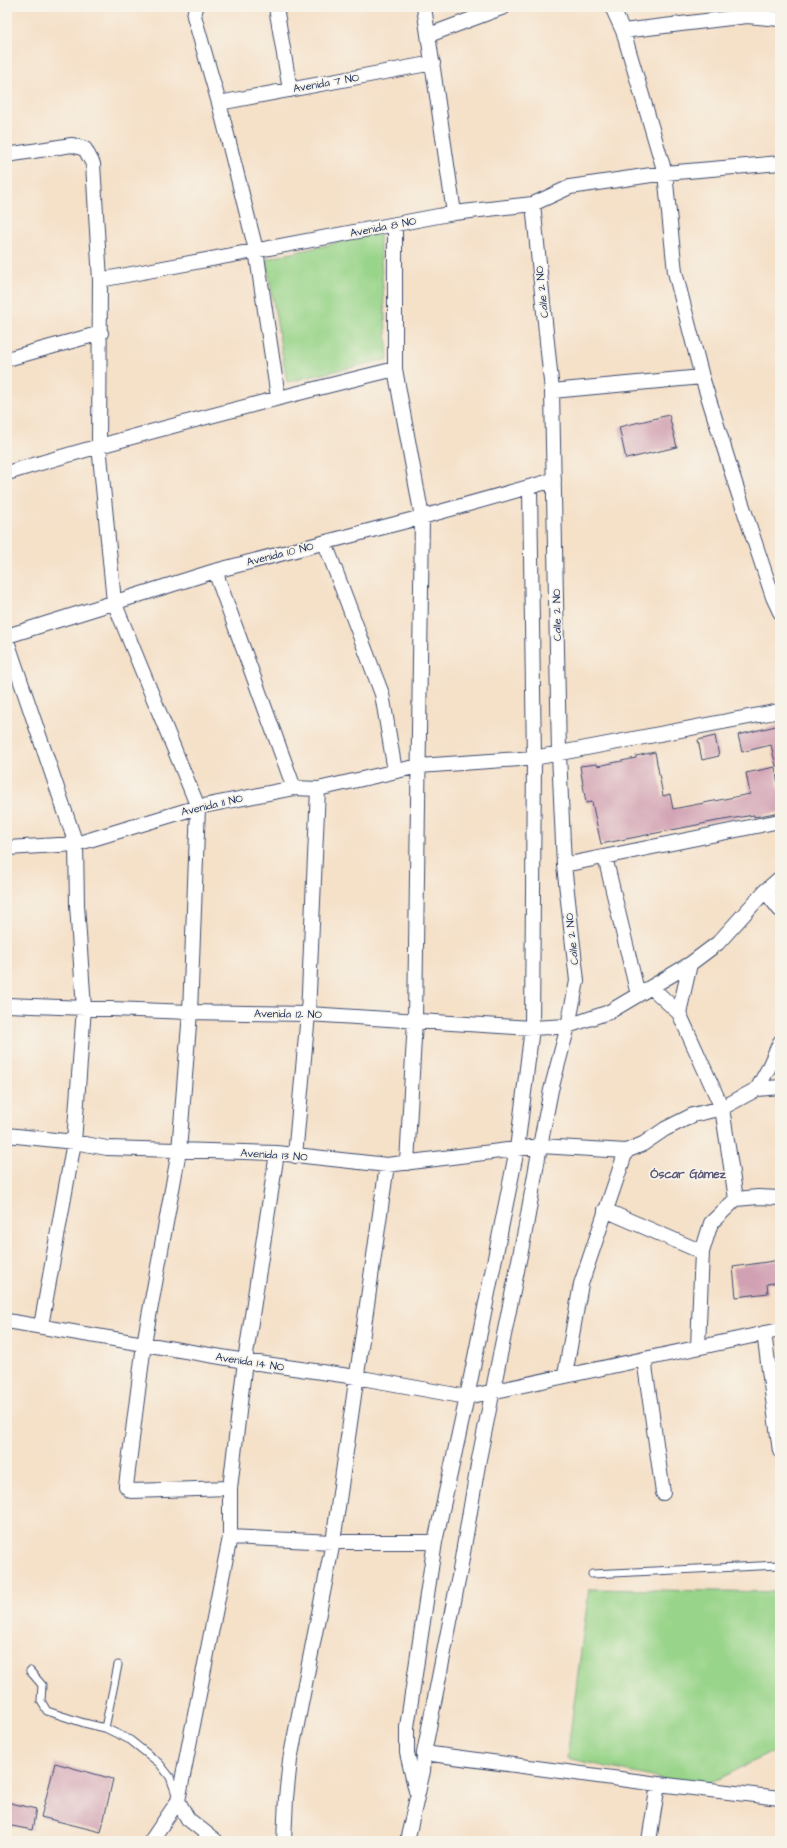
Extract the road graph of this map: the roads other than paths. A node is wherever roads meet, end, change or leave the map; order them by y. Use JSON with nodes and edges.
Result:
{"nodes":[{"id":1,"x":196,"y":7,"type":"edge"},
{"id":2,"x":276,"y":7,"type":"edge"},
{"id":3,"x":424,"y":7,"type":"edge"},
{"id":4,"x":504,"y":7,"type":"edge"},
{"id":5,"x":612,"y":7,"type":"edge"},
{"id":6,"x":746,"y":12,"type":"edge"},
{"id":7,"x":780,"y":19,"type":"edge"},
{"id":8,"x":623,"y":31,"type":"junction"},
{"id":9,"x":429,"y":35,"type":"junction"},
{"id":10,"x":433,"y":63,"type":"junction"},
{"id":11,"x":290,"y":90,"type":"junction"},
{"id":12,"x":219,"y":103,"type":"junction"},
{"id":13,"x":7,"y":155,"type":"edge"},
{"id":14,"x":780,"y":163,"type":"edge"},
{"id":15,"x":665,"y":173,"type":"junction"},
{"id":16,"x":533,"y":204,"type":"junction"},
{"id":17,"x":454,"y":213,"type":"junction"},
{"id":18,"x":395,"y":225,"type":"junction"},
{"id":19,"x":256,"y":250,"type":"junction"},
{"id":20,"x":100,"y":280,"type":"junction"},
{"id":21,"x":100,"y":333,"type":"junction"},
{"id":22,"x":7,"y":359,"type":"edge"},
{"id":23,"x":395,"y":369,"type":"junction"},
{"id":24,"x":702,"y":377,"type":"junction"},
{"id":25,"x":552,"y":391,"type":"junction"},
{"id":26,"x":278,"y":397,"type":"junction"},
{"id":27,"x":99,"y":445,"type":"junction"},
{"id":28,"x":7,"y":473,"type":"edge"},
{"id":29,"x":554,"y":480,"type":"junction"},
{"id":30,"x":530,"y":488,"type":"junction"},
{"id":31,"x":422,"y":517,"type":"junction"},
{"id":32,"x":325,"y":543,"type":"junction"},
{"id":33,"x":215,"y":571,"type":"junction"},
{"id":34,"x":114,"y":602,"type":"junction"},
{"id":35,"x":780,"y":612,"type":"edge"},
{"id":36,"x":7,"y":636,"type":"edge"},
{"id":37,"x":7,"y":641,"type":"edge"},
{"id":38,"x":780,"y":711,"type":"edge"},
{"id":39,"x":559,"y":754,"type":"junction"},
{"id":40,"x":534,"y":758,"type":"junction"},
{"id":41,"x":419,"y":766,"type":"junction"},
{"id":42,"x":395,"y":771,"type":"junction"},
{"id":43,"x":294,"y":788,"type":"junction"},
{"id":44,"x":318,"y":789,"type":"junction"},
{"id":45,"x":198,"y":807,"type":"junction"},
{"id":46,"x":780,"y":821,"type":"edge"},
{"id":47,"x":76,"y":844,"type":"junction"},
{"id":48,"x":7,"y":848,"type":"edge"},
{"id":49,"x":605,"y":856,"type":"junction"},
{"id":50,"x":564,"y":865,"type":"junction"},
{"id":51,"x":780,"y":878,"type":"edge"},
{"id":52,"x":765,"y":891,"type":"junction"},
{"id":53,"x":780,"y":910,"type":"edge"},
{"id":54,"x":690,"y":964,"type":"junction"},
{"id":55,"x":651,"y":987,"type":"junction"},
{"id":56,"x":638,"y":995,"type":"junction"},
{"id":57,"x":7,"y":1005,"type":"edge"},
{"id":58,"x":84,"y":1008,"type":"junction"},
{"id":59,"x":190,"y":1012,"type":"junction"},
{"id":60,"x":679,"y":1013,"type":"junction"},
{"id":61,"x":308,"y":1014,"type":"junction"},
{"id":62,"x":414,"y":1020,"type":"junction"},
{"id":63,"x":568,"y":1026,"type":"junction"},
{"id":64,"x":532,"y":1028,"type":"junction"},
{"id":65,"x":780,"y":1042,"type":"edge"},
{"id":66,"x":780,"y":1087,"type":"edge"},
{"id":67,"x":757,"y":1089,"type":"junction"},
{"id":68,"x":722,"y":1108,"type":"junction"},
{"id":69,"x":7,"y":1135,"type":"edge"},
{"id":70,"x":74,"y":1142,"type":"junction"},
{"id":71,"x":540,"y":1146,"type":"junction"},
{"id":72,"x":517,"y":1149,"type":"junction"},
{"id":73,"x":179,"y":1151,"type":"junction"},
{"id":74,"x":626,"y":1151,"type":"junction"},
{"id":75,"x":277,"y":1153,"type":"junction"},
{"id":76,"x":295,"y":1156,"type":"junction"},
{"id":77,"x":407,"y":1163,"type":"junction"},
{"id":78,"x":387,"y":1165,"type":"junction"},
{"id":79,"x":780,"y":1198,"type":"edge"},
{"id":80,"x":736,"y":1200,"type":"junction"},
{"id":81,"x":605,"y":1210,"type":"junction"},
{"id":82,"x":702,"y":1252,"type":"junction"},
{"id":83,"x":7,"y":1321,"type":"edge"},
{"id":84,"x":41,"y":1326,"type":"junction"},
{"id":85,"x":780,"y":1330,"type":"edge"},
{"id":86,"x":764,"y":1333,"type":"junction"},
{"id":87,"x":144,"y":1344,"type":"junction"},
{"id":88,"x":698,"y":1347,"type":"junction"},
{"id":89,"x":644,"y":1359,"type":"junction"},
{"id":90,"x":245,"y":1361,"type":"junction"},
{"id":91,"x":565,"y":1375,"type":"junction"},
{"id":92,"x":356,"y":1377,"type":"junction"},
{"id":93,"x":493,"y":1391,"type":"junction"},
{"id":94,"x":467,"y":1397,"type":"junction"},
{"id":95,"x":780,"y":1451,"type":"edge"},
{"id":96,"x":230,"y":1488,"type":"junction"},
{"id":97,"x":663,"y":1493,"type":"dead end"},
{"id":98,"x":230,"y":1537,"type":"junction"},
{"id":99,"x":333,"y":1542,"type":"junction"},
{"id":100,"x":435,"y":1542,"type":"junction"},
{"id":101,"x":780,"y":1565,"type":"edge"},
{"id":102,"x":592,"y":1574,"type":"dead end"},
{"id":103,"x":118,"y":1665,"type":"dead end"},
{"id":104,"x":30,"y":1671,"type":"dead end"},
{"id":105,"x":105,"y":1728,"type":"junction"},
{"id":106,"x":424,"y":1753,"type":"junction"},
{"id":107,"x":658,"y":1784,"type":"junction"},
{"id":108,"x":417,"y":1794,"type":"junction"},
{"id":109,"x":780,"y":1798,"type":"edge"},
{"id":110,"x":178,"y":1800,"type":"junction"},
{"id":111,"x":151,"y":1841,"type":"edge"},
{"id":112,"x":216,"y":1841,"type":"edge"},
{"id":113,"x":284,"y":1841,"type":"edge"},
{"id":114,"x":407,"y":1841,"type":"edge"},
{"id":115,"x":649,"y":1841,"type":"edge"}],
"edges":[{"from":1,"to":12,"type":"street"},
{"from":2,"to":11,"type":"street"},
{"from":3,"to":9,"type":"street"},
{"from":4,"to":9,"type":"street"},
{"from":5,"to":8,"type":"street"},
{"from":6,"to":7,"type":"street"},
{"from":6,"to":8,"type":"street"},
{"from":8,"to":15,"type":"street"},
{"from":9,"to":10,"type":"street"},
{"from":10,"to":11,"type":"street","name":"Avenida 7 NO"},
{"from":10,"to":17,"type":"street"},
{"from":11,"to":12,"type":"street","name":"Avenida 7 NO"},
{"from":12,"to":19,"type":"street"},
{"from":13,"to":20,"type":"street"},
{"from":14,"to":15,"type":"street","name":"Avenida 8 NO"},
{"from":15,"to":16,"type":"street","name":"Avenida 8 NO"},
{"from":15,"to":24,"type":"street"},
{"from":16,"to":17,"type":"street","name":"Avenida 8 NO"},
{"from":16,"to":25,"type":"street","name":"Calle 2 NO"},
{"from":17,"to":18,"type":"street","name":"Avenida 8 NO"},
{"from":18,"to":19,"type":"street","name":"Avenida 8 NO"},
{"from":18,"to":23,"type":"street"},
{"from":19,"to":20,"type":"street","name":"Avenida 8 NO"},
{"from":19,"to":26,"type":"street"},
{"from":20,"to":21,"type":"street"},
{"from":21,"to":22,"type":"street"},
{"from":21,"to":27,"type":"street"},
{"from":23,"to":26,"type":"street"},
{"from":23,"to":31,"type":"street"},
{"from":24,"to":25,"type":"street"},
{"from":24,"to":35,"type":"street"},
{"from":25,"to":29,"type":"street","name":"Calle 2 NO"},
{"from":26,"to":27,"type":"street"},
{"from":27,"to":28,"type":"street"},
{"from":27,"to":34,"type":"street"},
{"from":29,"to":30,"type":"street","name":"Avenida 10 NO"},
{"from":29,"to":39,"type":"street","name":"Calle 2 NO"},
{"from":30,"to":31,"type":"street","name":"Avenida 10 NO"},
{"from":30,"to":40,"type":"street"},
{"from":31,"to":32,"type":"street","name":"Avenida 10 NO"},
{"from":31,"to":41,"type":"street"},
{"from":32,"to":33,"type":"street","name":"Avenida 10 NO"},
{"from":32,"to":42,"type":"street"},
{"from":33,"to":34,"type":"street","name":"Avenida 10 NO"},
{"from":33,"to":43,"type":"street"},
{"from":34,"to":36,"type":"street","name":"Avenida 10 NO"},
{"from":34,"to":45,"type":"street"},
{"from":37,"to":47,"type":"street"},
{"from":38,"to":39,"type":"street","name":"Avenida 11 NO"},
{"from":39,"to":40,"type":"street","name":"Avenida 11 NO"},
{"from":39,"to":50,"type":"street","name":"Calle 2 NO"},
{"from":40,"to":41,"type":"street","name":"Avenida 11 NO"},
{"from":40,"to":64,"type":"street"},
{"from":41,"to":42,"type":"street","name":"Avenida 11 NO"},
{"from":41,"to":62,"type":"street"},
{"from":42,"to":44,"type":"street","name":"Avenida 11 NO"},
{"from":43,"to":44,"type":"street","name":"Avenida 11 NO"},
{"from":43,"to":45,"type":"street","name":"Avenida 11 NO"},
{"from":44,"to":61,"type":"street"},
{"from":45,"to":47,"type":"street","name":"Avenida 11 NO"},
{"from":45,"to":59,"type":"street"},
{"from":46,"to":49,"type":"street"},
{"from":47,"to":48,"type":"street","name":"Avenida 11 NO"},
{"from":47,"to":58,"type":"street"},
{"from":49,"to":50,"type":"street"},
{"from":49,"to":56,"type":"street"},
{"from":50,"to":63,"type":"street","name":"Calle 2 NO"},
{"from":51,"to":52,"type":"street","name":"Avenida 12 NO"},
{"from":52,"to":53,"type":"street"},
{"from":52,"to":54,"type":"street","name":"Avenida 12 NO"},
{"from":54,"to":55,"type":"street","name":"Avenida 12 NO"},
{"from":54,"to":60,"type":"street"},
{"from":55,"to":56,"type":"street","name":"Avenida 12 NO"},
{"from":55,"to":60,"type":"street"},
{"from":56,"to":63,"type":"street","name":"Avenida 12 NO"},
{"from":57,"to":58,"type":"street","name":"Avenida 12 NO"},
{"from":58,"to":59,"type":"street","name":"Avenida 12 NO"},
{"from":58,"to":70,"type":"street"},
{"from":59,"to":61,"type":"street","name":"Avenida 12 NO"},
{"from":59,"to":73,"type":"street"},
{"from":60,"to":68,"type":"street"},
{"from":61,"to":62,"type":"street","name":"Avenida 12 NO"},
{"from":61,"to":76,"type":"street"},
{"from":62,"to":64,"type":"street","name":"Avenida 12 NO"},
{"from":62,"to":77,"type":"street"},
{"from":63,"to":64,"type":"street","name":"Avenida 12 NO"},
{"from":63,"to":71,"type":"street","name":"Calle 2 NO"},
{"from":64,"to":72,"type":"street"},
{"from":65,"to":67,"type":"street"},
{"from":66,"to":67,"type":"street"},
{"from":67,"to":68,"type":"street"},
{"from":68,"to":74,"type":"street"},
{"from":68,"to":80,"type":"street"},
{"from":69,"to":70,"type":"street","name":"Avenida 13 NO"},
{"from":70,"to":73,"type":"street","name":"Avenida 13 NO"},
{"from":70,"to":84,"type":"street"},
{"from":71,"to":72,"type":"street","name":"Avenida 13 NO"},
{"from":71,"to":74,"type":"street","name":"Avenida 13 NO"},
{"from":71,"to":93,"type":"street","name":"Calle 2 NO"},
{"from":72,"to":77,"type":"street","name":"Avenida 13 NO"},
{"from":72,"to":94,"type":"street"},
{"from":73,"to":75,"type":"street","name":"Avenida 13 NO"},
{"from":73,"to":87,"type":"street"},
{"from":74,"to":81,"type":"street"},
{"from":75,"to":76,"type":"street","name":"Avenida 13 NO"},
{"from":75,"to":90,"type":"street"},
{"from":76,"to":78,"type":"street","name":"Avenida 13 NO"},
{"from":77,"to":78,"type":"street","name":"Avenida 13 NO"},
{"from":78,"to":92,"type":"street"},
{"from":79,"to":80,"type":"street"},
{"from":80,"to":82,"type":"street"},
{"from":81,"to":82,"type":"street"},
{"from":81,"to":91,"type":"street"},
{"from":82,"to":88,"type":"street"},
{"from":83,"to":84,"type":"street","name":"Avenida 14 NO"},
{"from":84,"to":87,"type":"street","name":"Avenida 14 NO"},
{"from":85,"to":86,"type":"street","name":"Avenida 14 NO"},
{"from":86,"to":88,"type":"street","name":"Avenida 14 NO"},
{"from":86,"to":95,"type":"street"},
{"from":87,"to":90,"type":"street","name":"Avenida 14 NO"},
{"from":87,"to":96,"type":"street"},
{"from":88,"to":89,"type":"street","name":"Avenida 14 NO"},
{"from":89,"to":91,"type":"street","name":"Avenida 14 NO"},
{"from":89,"to":97,"type":"street"},
{"from":90,"to":92,"type":"street","name":"Avenida 14 NO"},
{"from":90,"to":96,"type":"street"},
{"from":91,"to":93,"type":"street","name":"Avenida 14 NO"},
{"from":92,"to":94,"type":"street","name":"Avenida 14 NO"},
{"from":92,"to":99,"type":"street"},
{"from":93,"to":94,"type":"street","name":"Avenida 14 NO"},
{"from":93,"to":106,"type":"street","name":"Calle 2 NO"},
{"from":94,"to":100,"type":"street"},
{"from":96,"to":98,"type":"street"},
{"from":98,"to":99,"type":"street"},
{"from":98,"to":110,"type":"street"},
{"from":99,"to":100,"type":"street"},
{"from":99,"to":113,"type":"street"},
{"from":100,"to":108,"type":"street"},
{"from":101,"to":102,"type":"lane"},
{"from":103,"to":105,"type":"lane"},
{"from":104,"to":105,"type":"lane"},
{"from":105,"to":110,"type":"lane"},
{"from":106,"to":107,"type":"street"},
{"from":106,"to":108,"type":"street","name":"Calle 2 NO"},
{"from":107,"to":109,"type":"street"},
{"from":107,"to":115,"type":"street"},
{"from":108,"to":114,"type":"street","name":"Calle 2 NO"},
{"from":110,"to":111,"type":"street"},
{"from":110,"to":112,"type":"street"}]}
